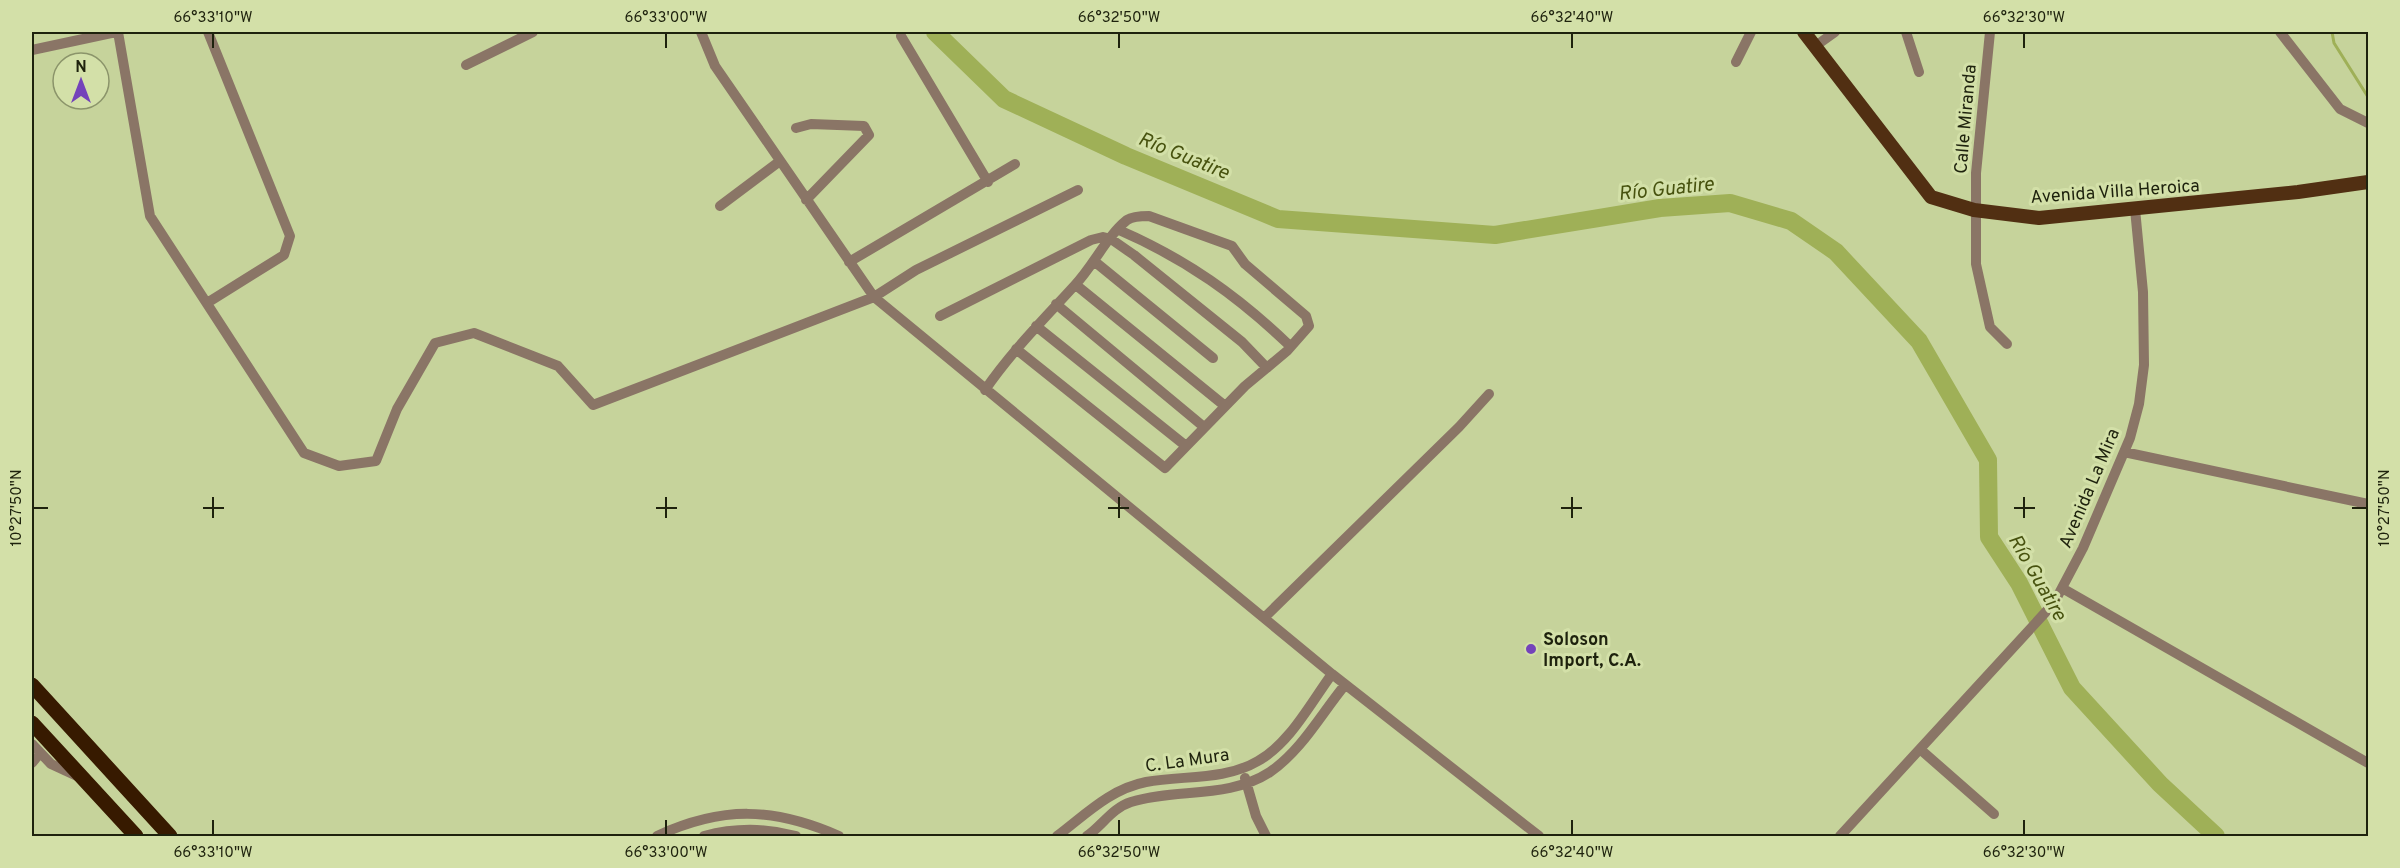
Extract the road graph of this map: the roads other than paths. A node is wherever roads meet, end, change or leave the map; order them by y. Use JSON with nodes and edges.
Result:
{"nodes":[{"id":1,"x":117,"y":32,"type":"edge"},
{"id":2,"x":208,"y":32,"type":"edge"},
{"id":3,"x":533,"y":32,"type":"edge"},
{"id":4,"x":701,"y":32,"type":"edge"},
{"id":5,"x":1751,"y":32,"type":"edge"},
{"id":6,"x":1804,"y":32,"type":"edge"},
{"id":7,"x":1835,"y":32,"type":"edge"},
{"id":8,"x":1906,"y":32,"type":"edge"},
{"id":9,"x":1990,"y":32,"type":"edge"},
{"id":10,"x":2280,"y":32,"type":"edge"},
{"id":11,"x":901,"y":36,"type":"dead end"},
{"id":12,"x":1814,"y":47,"type":"junction"},
{"id":13,"x":32,"y":50,"type":"edge"},
{"id":14,"x":1736,"y":62,"type":"dead end"},
{"id":15,"x":466,"y":65,"type":"dead end"},
{"id":16,"x":1919,"y":72,"type":"dead end"},
{"id":17,"x":2368,"y":123,"type":"edge"},
{"id":18,"x":796,"y":128,"type":"dead end"},
{"id":19,"x":780,"y":162,"type":"junction"},
{"id":20,"x":1015,"y":164,"type":"dead end"},
{"id":21,"x":988,"y":182,"type":"junction"},
{"id":22,"x":2368,"y":182,"type":"edge"},
{"id":23,"x":1078,"y":190,"type":"dead end"},
{"id":24,"x":806,"y":200,"type":"junction"},
{"id":25,"x":720,"y":206,"type":"dead end"},
{"id":26,"x":2135,"y":209,"type":"junction"},
{"id":27,"x":1974,"y":210,"type":"junction"},
{"id":28,"x":1115,"y":234,"type":"junction"},
{"id":29,"x":1094,"y":261,"type":"junction"},
{"id":30,"x":849,"y":262,"type":"junction"},
{"id":31,"x":1076,"y":285,"type":"junction"},
{"id":32,"x":874,"y":297,"type":"junction"},
{"id":33,"x":207,"y":303,"type":"junction"},
{"id":34,"x":1056,"y":304,"type":"junction"},
{"id":35,"x":940,"y":316,"type":"dead end"},
{"id":36,"x":1036,"y":326,"type":"junction"},
{"id":37,"x":2007,"y":344,"type":"dead end"},
{"id":38,"x":1290,"y":346,"type":"junction"},
{"id":39,"x":1016,"y":349,"type":"junction"},
{"id":40,"x":1213,"y":358,"type":"dead end"},
{"id":41,"x":1266,"y":368,"type":"junction"},
{"id":42,"x":985,"y":390,"type":"junction"},
{"id":43,"x":1489,"y":394,"type":"dead end"},
{"id":44,"x":1226,"y":406,"type":"junction"},
{"id":45,"x":1204,"y":427,"type":"junction"},
{"id":46,"x":1186,"y":446,"type":"junction"},
{"id":47,"x":2124,"y":453,"type":"junction"},
{"id":48,"x":2368,"y":504,"type":"edge"},
{"id":49,"x":2062,"y":588,"type":"junction"},
{"id":50,"x":1264,"y":618,"type":"junction"},
{"id":51,"x":1332,"y":675,"type":"junction"},
{"id":52,"x":32,"y":685,"type":"edge"},
{"id":53,"x":1345,"y":685,"type":"junction"},
{"id":54,"x":32,"y":723,"type":"edge"},
{"id":55,"x":32,"y":744,"type":"edge"},
{"id":56,"x":1921,"y":750,"type":"junction"},
{"id":57,"x":40,"y":753,"type":"junction"},
{"id":58,"x":32,"y":763,"type":"edge"},
{"id":59,"x":2368,"y":763,"type":"edge"},
{"id":60,"x":1242,"y":769,"type":"junction"},
{"id":61,"x":82,"y":778,"type":"junction"},
{"id":62,"x":1246,"y":783,"type":"junction"},
{"id":63,"x":1994,"y":814,"type":"dead end"},
{"id":64,"x":136,"y":837,"type":"edge"},
{"id":65,"x":171,"y":837,"type":"edge"},
{"id":66,"x":657,"y":837,"type":"edge"},
{"id":67,"x":704,"y":837,"type":"edge"},
{"id":68,"x":796,"y":837,"type":"edge"},
{"id":69,"x":839,"y":837,"type":"edge"},
{"id":70,"x":1057,"y":837,"type":"edge"},
{"id":71,"x":1088,"y":837,"type":"edge"},
{"id":72,"x":1266,"y":837,"type":"edge"},
{"id":73,"x":1539,"y":837,"type":"edge"},
{"id":74,"x":1840,"y":837,"type":"edge"}],
"edges":[{"from":1,"to":13,"type":"street"},
{"from":1,"to":33,"type":"street"},
{"from":2,"to":33,"type":"street"},
{"from":3,"to":15,"type":"street"},
{"from":4,"to":19,"type":"street"},
{"from":5,"to":14,"type":"street"},
{"from":6,"to":12,"type":"main road","name":"Avenida Villa Heroica"},
{"from":7,"to":12,"type":"street"},
{"from":8,"to":16,"type":"street"},
{"from":9,"to":27,"type":"street","name":"Calle Miranda"},
{"from":10,"to":17,"type":"street"},
{"from":11,"to":21,"type":"street"},
{"from":12,"to":27,"type":"main road","name":"Avenida Villa Heroica"},
{"from":18,"to":24,"type":"street"},
{"from":19,"to":24,"type":"street"},
{"from":19,"to":25,"type":"street"},
{"from":20,"to":21,"type":"street"},
{"from":21,"to":30,"type":"street"},
{"from":22,"to":26,"type":"main road","name":"Avenida Villa Heroica"},
{"from":23,"to":32,"type":"street"},
{"from":24,"to":30,"type":"street"},
{"from":26,"to":27,"type":"main road","name":"Avenida Villa Heroica"},
{"from":26,"to":47,"type":"street","name":"Avenida La Mira"},
{"from":27,"to":37,"type":"street","name":"Calle Miranda"},
{"from":28,"to":29,"type":"street"},
{"from":28,"to":35,"type":"street"},
{"from":28,"to":38,"type":"street"},
{"from":28,"to":38,"type":"street"},
{"from":28,"to":41,"type":"street"},
{"from":29,"to":31,"type":"street"},
{"from":29,"to":40,"type":"street"},
{"from":30,"to":32,"type":"street"},
{"from":31,"to":34,"type":"street"},
{"from":31,"to":44,"type":"street"},
{"from":32,"to":33,"type":"street"},
{"from":32,"to":42,"type":"street"},
{"from":34,"to":36,"type":"street"},
{"from":34,"to":45,"type":"street"},
{"from":36,"to":39,"type":"street"},
{"from":36,"to":46,"type":"street"},
{"from":38,"to":41,"type":"street"},
{"from":39,"to":42,"type":"street"},
{"from":39,"to":46,"type":"street"},
{"from":41,"to":44,"type":"street"},
{"from":42,"to":50,"type":"street"},
{"from":43,"to":50,"type":"street"},
{"from":44,"to":45,"type":"street"},
{"from":45,"to":46,"type":"street"},
{"from":47,"to":48,"type":"street"},
{"from":47,"to":49,"type":"street","name":"Avenida La Mira"},
{"from":49,"to":56,"type":"street","name":"Avenida La Mira"},
{"from":49,"to":59,"type":"street"},
{"from":50,"to":51,"type":"street"},
{"from":51,"to":53,"type":"street"},
{"from":51,"to":60,"type":"street","name":"C. La Mura"},
{"from":52,"to":65,"type":"highway"},
{"from":53,"to":62,"type":"street"},
{"from":53,"to":73,"type":"street"},
{"from":54,"to":61,"type":"highway"},
{"from":55,"to":57,"type":"street"},
{"from":56,"to":63,"type":"street"},
{"from":56,"to":74,"type":"street","name":"Avenida La Mira"},
{"from":57,"to":58,"type":"street"},
{"from":57,"to":61,"type":"street"},
{"from":60,"to":62,"type":"street"},
{"from":60,"to":70,"type":"street","name":"C. La Mura"},
{"from":61,"to":64,"type":"highway"},
{"from":62,"to":71,"type":"street"},
{"from":62,"to":72,"type":"street"},
{"from":66,"to":69,"type":"street"},
{"from":67,"to":68,"type":"street"}]}
